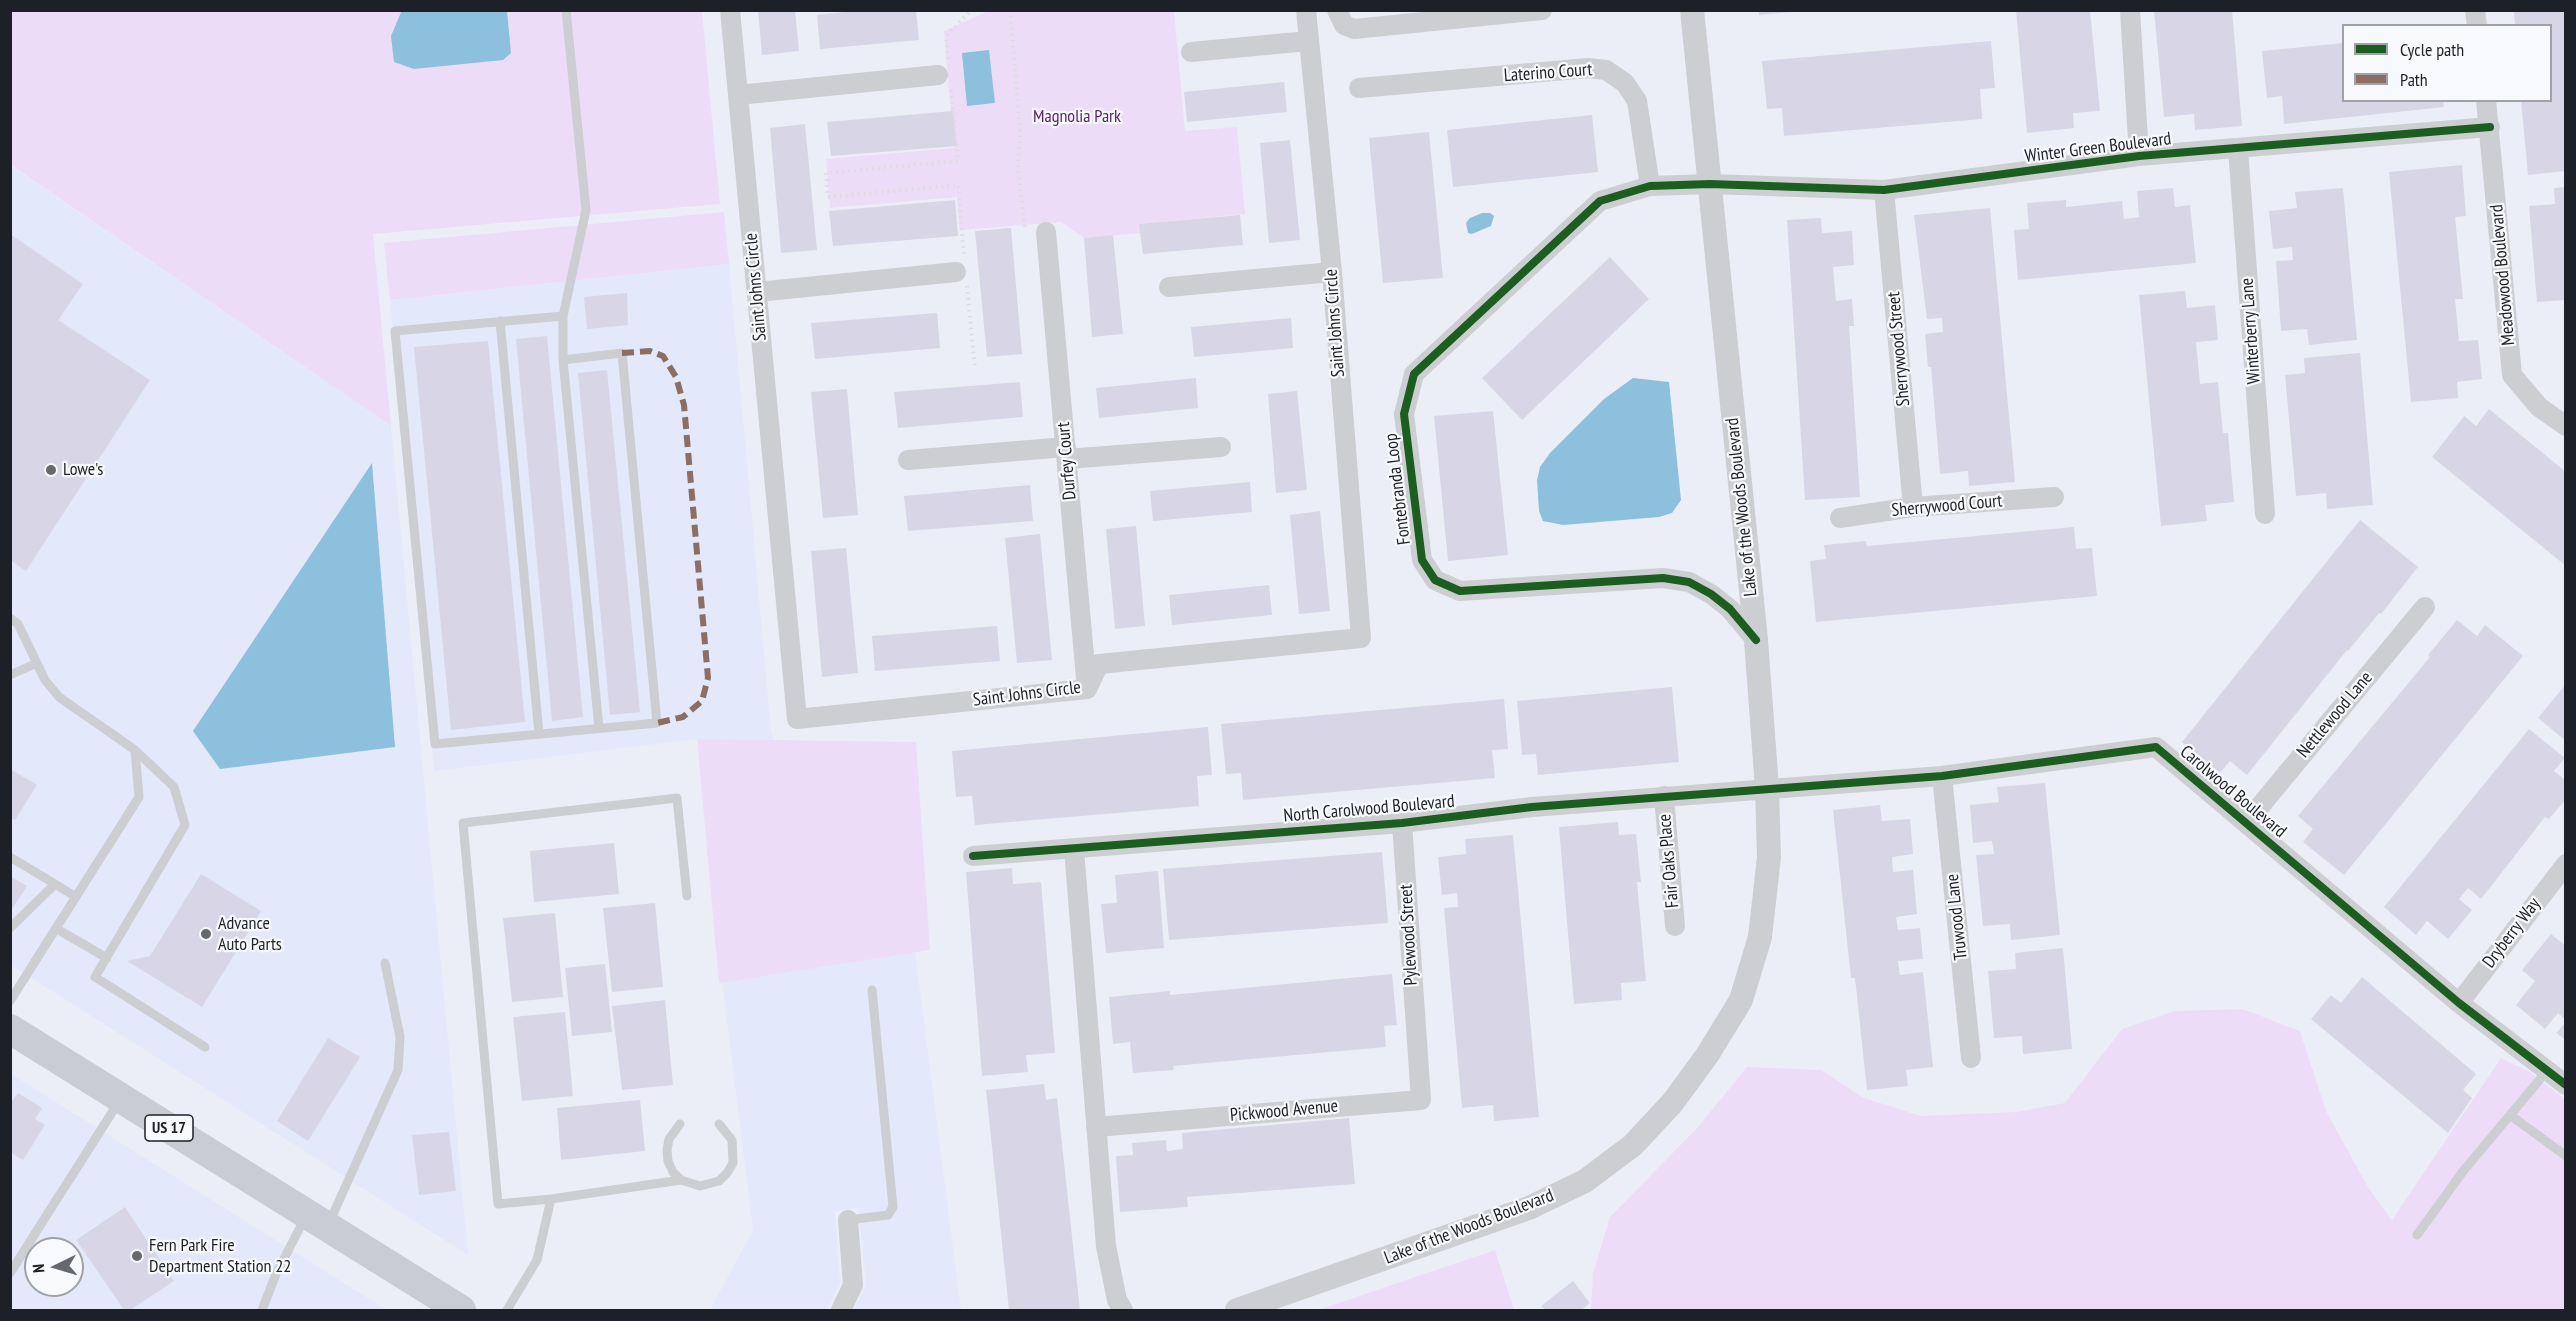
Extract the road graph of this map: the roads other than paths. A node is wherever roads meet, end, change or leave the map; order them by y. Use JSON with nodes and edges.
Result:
{"nodes":[{"id":1,"x":566,"y":10,"type":"edge"},
{"id":2,"x":730,"y":10,"type":"edge"},
{"id":3,"x":1306,"y":10,"type":"edge"},
{"id":4,"x":1337,"y":10,"type":"edge"},
{"id":5,"x":1542,"y":10,"type":"edge"},
{"id":6,"x":1692,"y":10,"type":"edge"},
{"id":7,"x":2130,"y":10,"type":"edge"},
{"id":8,"x":1308,"y":40,"type":"junction"},
{"id":9,"x":1191,"y":52,"type":"dead end"},
{"id":10,"x":946,"y":74,"type":"road end"},
{"id":11,"x":1359,"y":88,"type":"dead end"},
{"id":12,"x":738,"y":95,"type":"junction"},
{"id":13,"x":2487,"y":102,"type":"edge"},
{"id":14,"x":2490,"y":127,"type":"junction"},
{"id":15,"x":2238,"y":149,"type":"junction"},
{"id":16,"x":2139,"y":156,"type":"junction"},
{"id":17,"x":1710,"y":184,"type":"junction"},
{"id":18,"x":1650,"y":186,"type":"junction"},
{"id":19,"x":1884,"y":190,"type":"junction"},
{"id":20,"x":1046,"y":232,"type":"dead end"},
{"id":21,"x":962,"y":272,"type":"road end"},
{"id":22,"x":1332,"y":272,"type":"junction"},
{"id":23,"x":1169,"y":287,"type":"dead end"},
{"id":24,"x":757,"y":292,"type":"junction"},
{"id":25,"x":563,"y":316,"type":"junction"},
{"id":26,"x":500,"y":321,"type":"junction"},
{"id":27,"x":563,"y":360,"type":"junction"},
{"id":28,"x":2565,"y":426,"type":"edge"},
{"id":29,"x":1221,"y":447,"type":"dead end"},
{"id":30,"x":1066,"y":453,"type":"junction"},
{"id":31,"x":908,"y":460,"type":"dead end"},
{"id":32,"x":2054,"y":497,"type":"dead end"},
{"id":33,"x":1914,"y":507,"type":"junction"},
{"id":34,"x":2265,"y":514,"type":"dead end"},
{"id":35,"x":1840,"y":518,"type":"dead end"},
{"id":36,"x":2425,"y":607,"type":"dead end"},
{"id":37,"x":10,"y":618,"type":"edge"},
{"id":38,"x":1756,"y":640,"type":"junction"},
{"id":39,"x":37,"y":663,"type":"junction"},
{"id":40,"x":10,"y":675,"type":"edge"},
{"id":41,"x":1087,"y":689,"type":"junction"},
{"id":42,"x":599,"y":728,"type":"junction"},
{"id":43,"x":539,"y":734,"type":"junction"},
{"id":44,"x":135,"y":750,"type":"junction"},
{"id":45,"x":1942,"y":776,"type":"junction"},
{"id":46,"x":1767,"y":788,"type":"junction"},
{"id":47,"x":1664,"y":796,"type":"junction"},
{"id":48,"x":1402,"y":823,"type":"junction"},
{"id":49,"x":2246,"y":823,"type":"junction"},
{"id":50,"x":1074,"y":849,"type":"junction"},
{"id":51,"x":973,"y":856,"type":"dead end"},
{"id":52,"x":10,"y":857,"type":"edge"},
{"id":53,"x":2565,"y":864,"type":"edge"},
{"id":54,"x":55,"y":884,"type":"junction"},
{"id":55,"x":687,"y":896,"type":"dead end"},
{"id":56,"x":76,"y":897,"type":"junction"},
{"id":57,"x":1675,"y":926,"type":"dead end"},
{"id":58,"x":10,"y":928,"type":"edge"},
{"id":59,"x":57,"y":929,"type":"junction"},
{"id":60,"x":106,"y":958,"type":"junction"},
{"id":61,"x":385,"y":963,"type":"dead end"},
{"id":62,"x":872,"y":990,"type":"dead end"},
{"id":63,"x":10,"y":1001,"type":"edge"},
{"id":64,"x":2459,"y":1003,"type":"junction"},
{"id":65,"x":10,"y":1029,"type":"edge"},
{"id":66,"x":205,"y":1047,"type":"dead end"},
{"id":67,"x":1415,"y":1048,"type":"joint"},
{"id":68,"x":1971,"y":1058,"type":"dead end"},
{"id":69,"x":2547,"y":1071,"type":"junction"},
{"id":70,"x":2565,"y":1085,"type":"edge"},
{"id":71,"x":121,"y":1098,"type":"junction"},
{"id":72,"x":2510,"y":1115,"type":"junction"},
{"id":73,"x":680,"y":1124,"type":"dead end"},
{"id":74,"x":719,"y":1124,"type":"dead end"},
{"id":75,"x":1096,"y":1127,"type":"junction"},
{"id":76,"x":2565,"y":1156,"type":"edge"},
{"id":77,"x":681,"y":1180,"type":"junction"},
{"id":78,"x":551,"y":1199,"type":"junction"},
{"id":79,"x":848,"y":1220,"type":"joint"},
{"id":80,"x":317,"y":1221,"type":"junction"},
{"id":81,"x":2417,"y":1235,"type":"dead end"},
{"id":82,"x":10,"y":1273,"type":"edge"},
{"id":83,"x":262,"y":1311,"type":"edge"},
{"id":84,"x":461,"y":1311,"type":"edge"},
{"id":85,"x":507,"y":1311,"type":"edge"},
{"id":86,"x":841,"y":1311,"type":"edge"},
{"id":87,"x":1123,"y":1311,"type":"edge"},
{"id":88,"x":1237,"y":1311,"type":"edge"}],
"edges":[{"from":1,"to":25,"type":"lane"},
{"from":2,"to":12,"type":"street","name":"Saint Johns Circle"},
{"from":3,"to":8,"type":"street","name":"Saint Johns Circle"},
{"from":4,"to":5,"type":"street"},
{"from":6,"to":17,"type":"street","name":"Lake of the Woods Boulevard"},
{"from":7,"to":16,"type":"street"},
{"from":8,"to":9,"type":"street"},
{"from":8,"to":22,"type":"street","name":"Saint Johns Circle"},
{"from":10,"to":12,"type":"street"},
{"from":11,"to":18,"type":"street","name":"Laterino Court"},
{"from":12,"to":24,"type":"street","name":"Saint Johns Circle"},
{"from":13,"to":14,"type":"street","name":"Meadowood Boulevard"},
{"from":14,"to":15,"type":"street","name":"Winter Green Boulevard"},
{"from":14,"to":28,"type":"street","name":"Meadowood Boulevard"},
{"from":15,"to":16,"type":"street","name":"Winter Green Boulevard"},
{"from":15,"to":34,"type":"street","name":"Winterberry Lane"},
{"from":16,"to":19,"type":"street","name":"Winter Green Boulevard"},
{"from":17,"to":18,"type":"street","name":"Fontebranda Loop"},
{"from":17,"to":19,"type":"street","name":"Winter Green Boulevard"},
{"from":17,"to":38,"type":"street","name":"Lake of the Woods Boulevard"},
{"from":18,"to":38,"type":"street","name":"Fontebranda Loop"},
{"from":19,"to":33,"type":"street","name":"Sherrywood Street"},
{"from":20,"to":30,"type":"street","name":"Durfey Court"},
{"from":21,"to":24,"type":"street"},
{"from":22,"to":23,"type":"street"},
{"from":22,"to":41,"type":"street","name":"Saint Johns Circle"},
{"from":24,"to":41,"type":"street","name":"Saint Johns Circle"},
{"from":25,"to":26,"type":"lane"},
{"from":25,"to":27,"type":"lane"},
{"from":26,"to":43,"type":"lane"},
{"from":26,"to":43,"type":"lane"},
{"from":27,"to":42,"type":"lane"},
{"from":27,"to":42,"type":"lane"},
{"from":29,"to":30,"type":"street"},
{"from":30,"to":31,"type":"street"},
{"from":30,"to":41,"type":"street","name":"Durfey Court"},
{"from":32,"to":33,"type":"street","name":"Sherrywood Court"},
{"from":33,"to":35,"type":"street","name":"Sherrywood Court"},
{"from":36,"to":49,"type":"street","name":"Nettlewood Lane"},
{"from":37,"to":39,"type":"lane"},
{"from":38,"to":46,"type":"street","name":"Lake of the Woods Boulevard"},
{"from":39,"to":40,"type":"lane"},
{"from":39,"to":44,"type":"lane"},
{"from":42,"to":43,"type":"lane"},
{"from":44,"to":56,"type":"lane"},
{"from":44,"to":60,"type":"lane"},
{"from":45,"to":46,"type":"street","name":"Carolwood Boulevard"},
{"from":45,"to":49,"type":"street","name":"Carolwood Boulevard"},
{"from":45,"to":68,"type":"street","name":"Truwood Lane"},
{"from":46,"to":47,"type":"street","name":"North Carolwood Boulevard"},
{"from":46,"to":88,"type":"street","name":"Lake of the Woods Boulevard"},
{"from":47,"to":48,"type":"street","name":"North Carolwood Boulevard"},
{"from":47,"to":57,"type":"street","name":"Fair Oaks Place"},
{"from":48,"to":50,"type":"street","name":"North Carolwood Boulevard"},
{"from":48,"to":67,"type":"street","name":"Pylewood Street"},
{"from":49,"to":64,"type":"street","name":"Carolwood Boulevard"},
{"from":50,"to":51,"type":"street","name":"North Carolwood Boulevard"},
{"from":50,"to":75,"type":"street"},
{"from":52,"to":54,"type":"lane"},
{"from":53,"to":64,"type":"street","name":"Dryberry Way"},
{"from":54,"to":56,"type":"lane"},
{"from":54,"to":58,"type":"lane"},
{"from":55,"to":78,"type":"lane"},
{"from":56,"to":59,"type":"lane"},
{"from":59,"to":60,"type":"lane"},
{"from":59,"to":63,"type":"lane"},
{"from":60,"to":66,"type":"lane"},
{"from":61,"to":80,"type":"lane"},
{"from":62,"to":79,"type":"lane"},
{"from":64,"to":69,"type":"street","name":"Carolwood Boulevard"},
{"from":65,"to":71,"type":"main road","number":"US 17"},
{"from":67,"to":75,"type":"street","name":"Pickwood Avenue"},
{"from":69,"to":70,"type":"street","name":"Carolwood Boulevard"},
{"from":69,"to":72,"type":"lane"},
{"from":71,"to":80,"type":"main road","number":"US 17"},
{"from":71,"to":82,"type":"lane"},
{"from":72,"to":76,"type":"lane"},
{"from":72,"to":81,"type":"lane"},
{"from":73,"to":77,"type":"lane"},
{"from":74,"to":77,"type":"lane"},
{"from":75,"to":87,"type":"street"},
{"from":77,"to":78,"type":"lane"},
{"from":78,"to":85,"type":"lane"},
{"from":79,"to":86,"type":"street"},
{"from":80,"to":83,"type":"lane"},
{"from":80,"to":84,"type":"main road","number":"US 17"}]}
